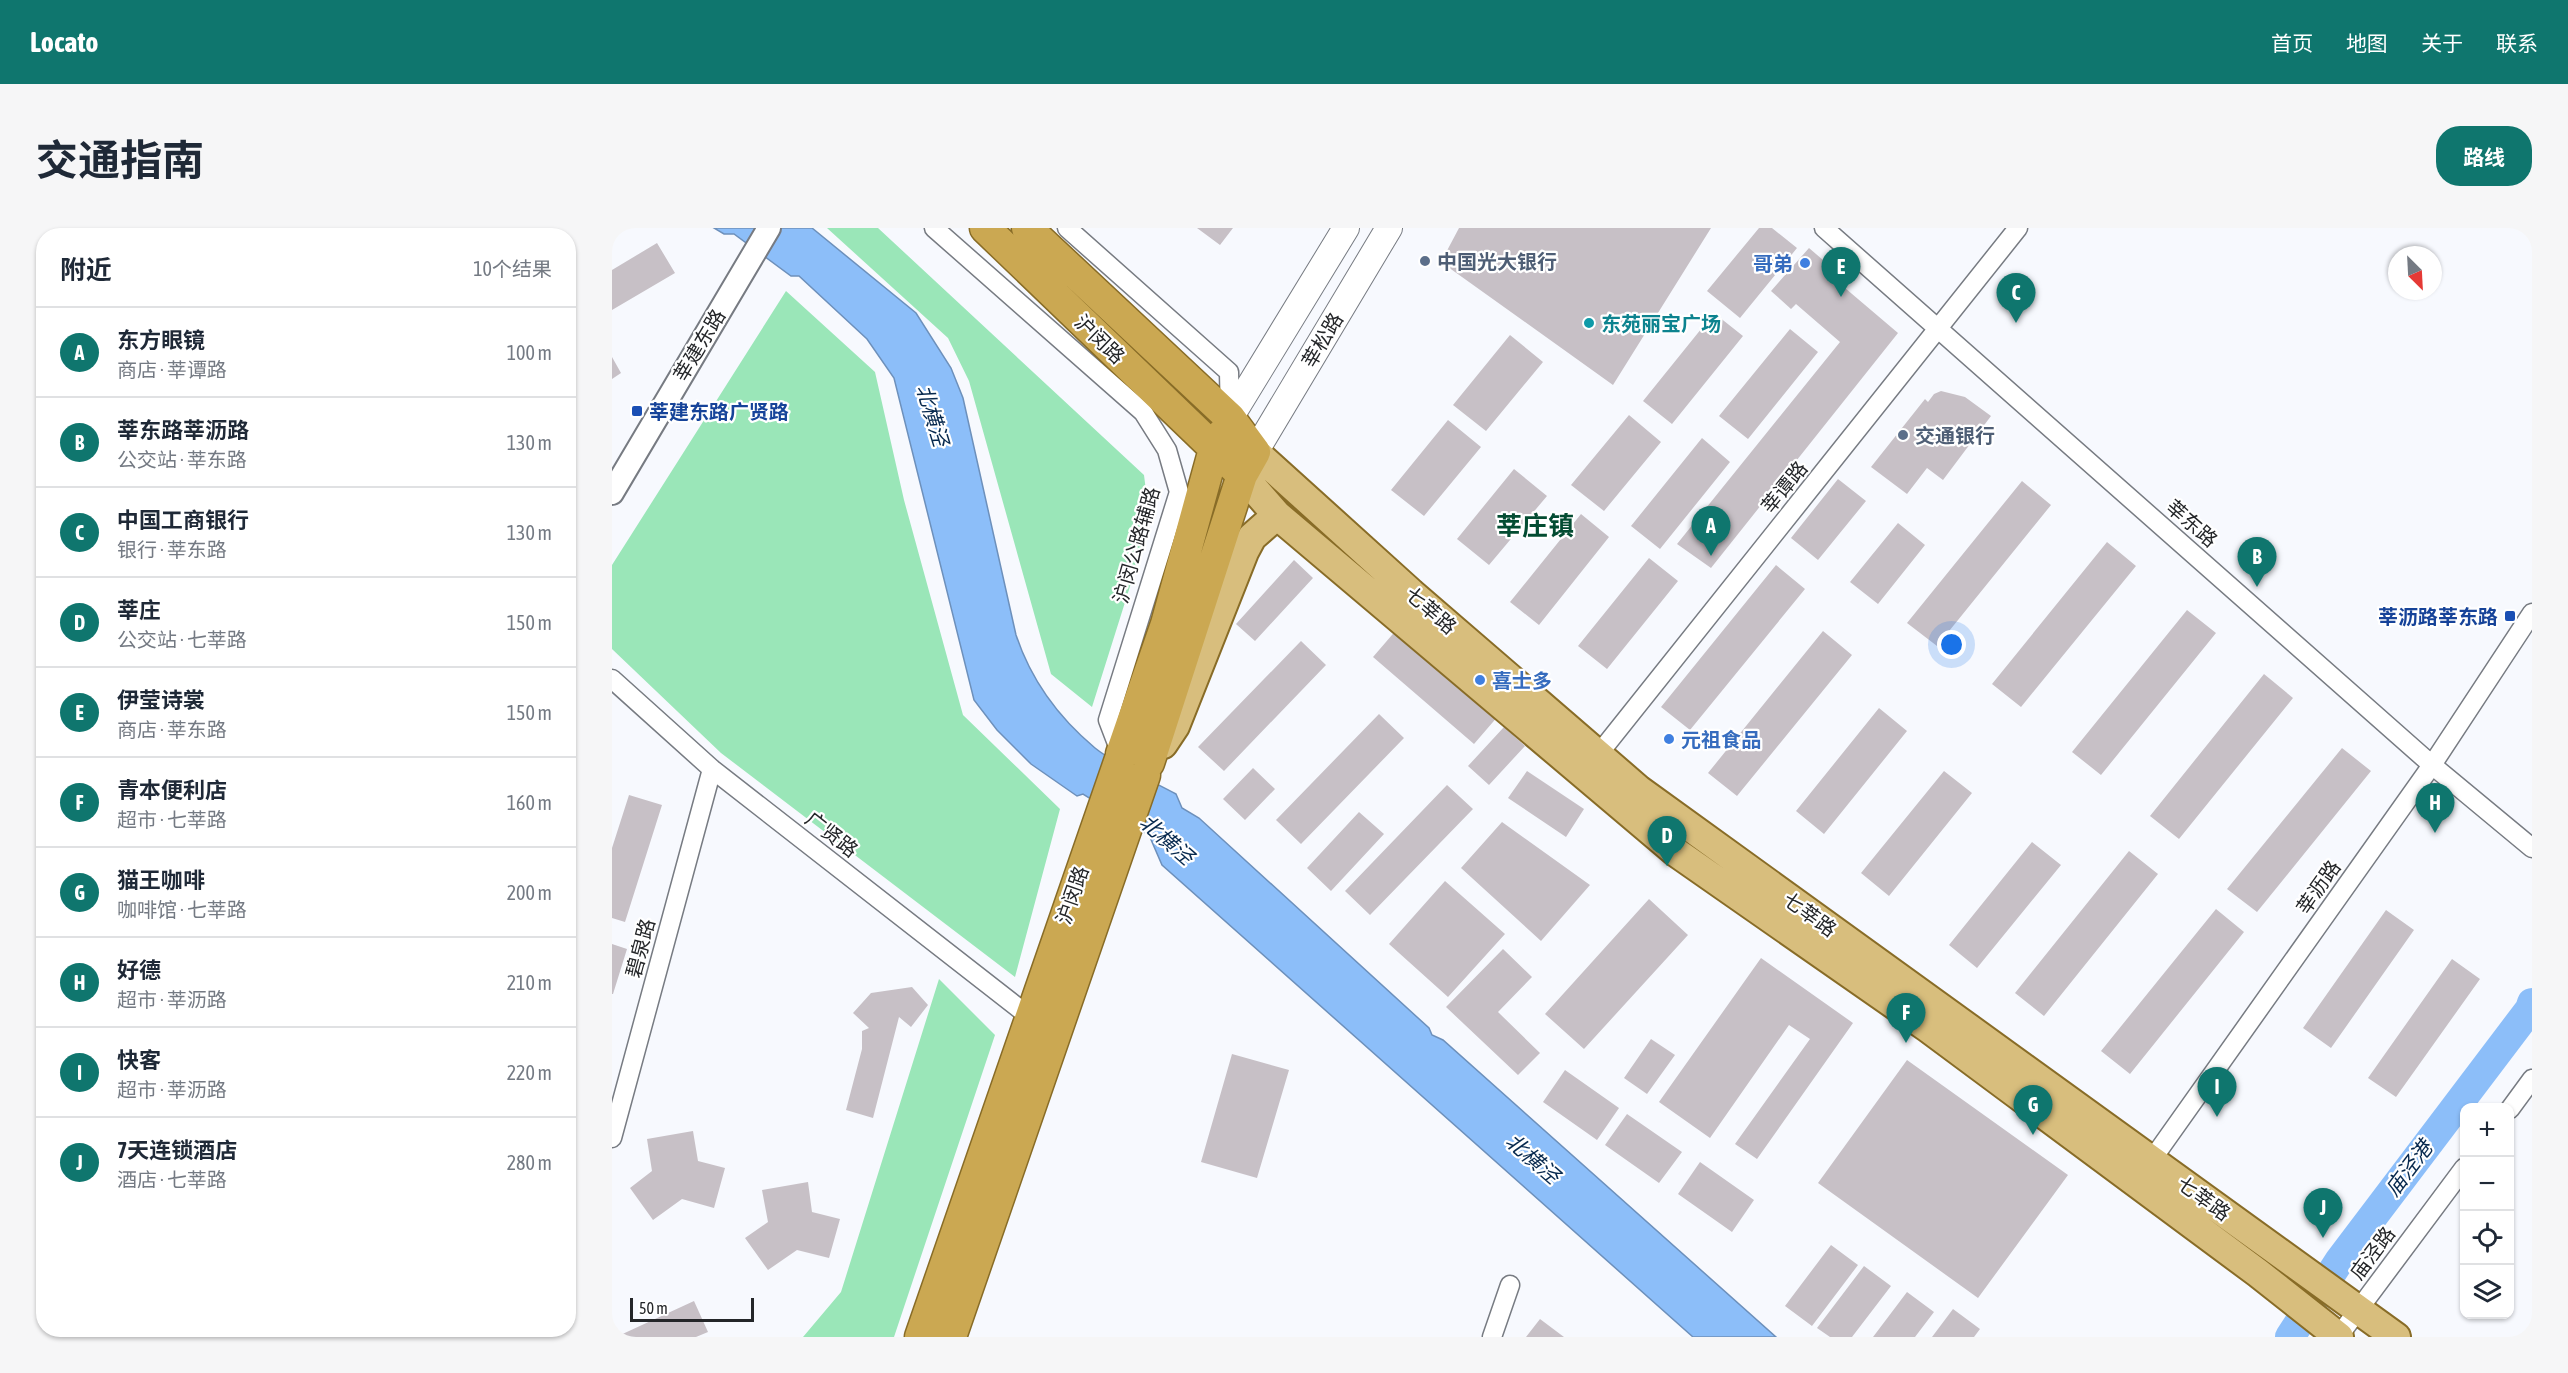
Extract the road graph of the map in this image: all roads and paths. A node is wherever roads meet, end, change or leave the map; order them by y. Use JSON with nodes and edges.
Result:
{"nodes":[{"id":1,"x":769,"y":228,"type":"edge"},
{"id":2,"x":934,"y":228,"type":"edge"},
{"id":3,"x":985,"y":228,"type":"edge"},
{"id":4,"x":1027,"y":228,"type":"edge"},
{"id":5,"x":1067,"y":228,"type":"edge"},
{"id":6,"x":1346,"y":228,"type":"edge"},
{"id":7,"x":1389,"y":228,"type":"edge"},
{"id":8,"x":1824,"y":228,"type":"edge"},
{"id":9,"x":2018,"y":228,"type":"edge"},
{"id":10,"x":1939,"y":330,"type":"junction"},
{"id":11,"x":1230,"y":418,"type":"junction"},
{"id":12,"x":1214,"y":449,"type":"junction"},
{"id":13,"x":1248,"y":464,"type":"junction"},
{"id":14,"x":612,"y":493,"type":"edge"},
{"id":15,"x":1277,"y":515,"type":"junction"},
{"id":16,"x":2532,"y":612,"type":"edge"},
{"id":17,"x":612,"y":679,"type":"edge"},
{"id":18,"x":1134,"y":763,"type":"junction"},
{"id":19,"x":1591,"y":765,"type":"junction"},
{"id":20,"x":2432,"y":765,"type":"junction"},
{"id":21,"x":712,"y":769,"type":"junction"},
{"id":22,"x":2527,"y":844,"type":"edge"},
{"id":23,"x":1030,"y":1017,"type":"junction"},
{"id":24,"x":2532,"y":1079,"type":"edge"},
{"id":25,"x":2514,"y":1104,"type":"edge"},
{"id":26,"x":612,"y":1138,"type":"edge"},
{"id":27,"x":2151,"y":1160,"type":"junction"},
{"id":28,"x":2460,"y":1173,"type":"edge"},
{"id":29,"x":2136,"y":1185,"type":"junction"},
{"id":30,"x":1510,"y":1285,"type":"dead end"},
{"id":31,"x":2349,"y":1302,"type":"junction"},
{"id":32,"x":2334,"y":1334,"type":"edge"},
{"id":33,"x":920,"y":1337,"type":"edge"},
{"id":34,"x":951,"y":1337,"type":"edge"},
{"id":35,"x":1492,"y":1337,"type":"edge"},
{"id":36,"x":2396,"y":1337,"type":"edge"}],
"edges":[{"from":1,"to":14,"type":"street","name":"莘建东路"},
{"from":2,"to":18,"type":"street","name":"沪闵公路辅路"},
{"from":3,"to":12,"type":"highway","name":"沪闵路"},
{"from":4,"to":11,"type":"highway","name":"沪闵路"},
{"from":5,"to":11,"type":"street"},
{"from":6,"to":11,"type":"main road","name":"莘松路"},
{"from":7,"to":13,"type":"main road","name":"莘松路"},
{"from":8,"to":10,"type":"street","name":"莘东路"},
{"from":9,"to":10,"type":"street","name":"莘谭路"},
{"from":10,"to":19,"type":"street","name":"莘谭路"},
{"from":10,"to":20,"type":"street","name":"莘东路"},
{"from":11,"to":12,"type":"highway","name":"沪闵路"},
{"from":11,"to":13,"type":"highway","name":"沪闵路"},
{"from":12,"to":13,"type":"highway","name":"沪闵路"},
{"from":12,"to":18,"type":"highway","name":"沪闵路"},
{"from":13,"to":15,"type":"main road","name":"七莘路"},
{"from":13,"to":18,"type":"highway","name":"沪闵路"},
{"from":13,"to":19,"type":"main road","name":"七莘路"},
{"from":15,"to":18,"type":"main road"},
{"from":15,"to":19,"type":"main road","name":"七莘路"},
{"from":16,"to":20,"type":"street","name":"莘沥路"},
{"from":17,"to":21,"type":"street","name":"广贤路"},
{"from":18,"to":23,"type":"highway","name":"沪闵路"},
{"from":18,"to":34,"type":"highway","name":"沪闵路"},
{"from":19,"to":27,"type":"main road","name":"七莘路"},
{"from":19,"to":29,"type":"main road","name":"七莘路"},
{"from":20,"to":22,"type":"street","name":"莘东路"},
{"from":20,"to":27,"type":"street","name":"莘沥路"},
{"from":21,"to":23,"type":"street","name":"广贤路"},
{"from":21,"to":26,"type":"street","name":"碧泉路"},
{"from":23,"to":33,"type":"highway","name":"沪闵路"},
{"from":24,"to":25,"type":"street"},
{"from":27,"to":29,"type":"street","name":"莘沥路"},
{"from":27,"to":31,"type":"main road","name":"七莘路"},
{"from":28,"to":31,"type":"street","name":"庙泾路"},
{"from":29,"to":32,"type":"main road","name":"七莘路"},
{"from":30,"to":35,"type":"street"},
{"from":31,"to":32,"type":"street","name":"庙泾路"},
{"from":31,"to":36,"type":"main road","name":"七莘路"}]}
